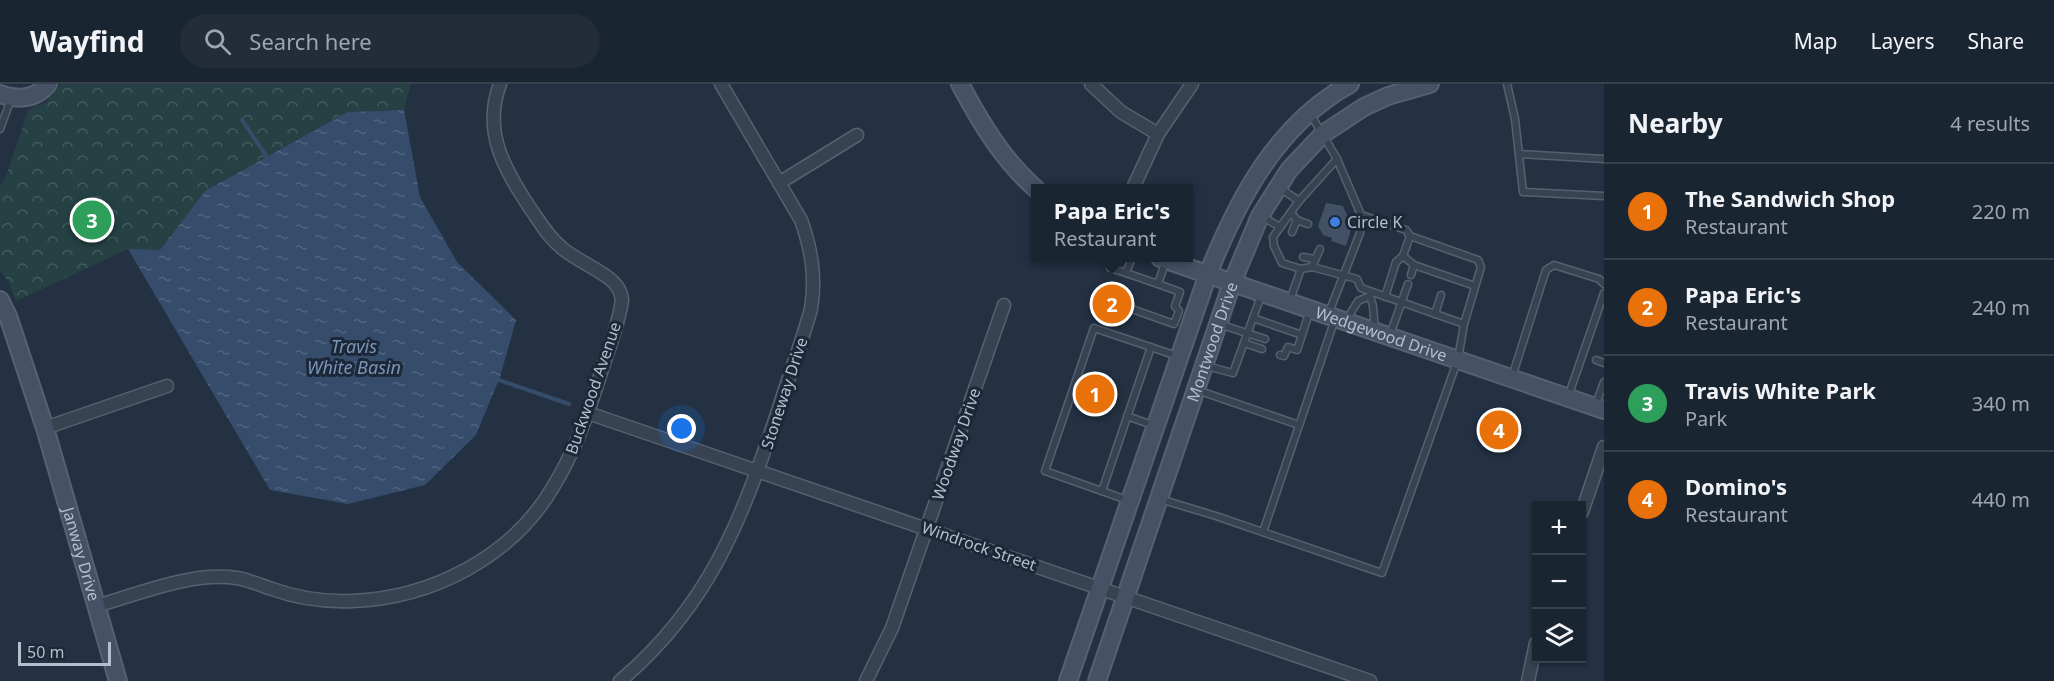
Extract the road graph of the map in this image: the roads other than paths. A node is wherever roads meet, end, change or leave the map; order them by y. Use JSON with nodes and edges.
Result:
{"nodes":[{"id":1,"x":48,"y":84,"type":"edge"},
{"id":2,"x":500,"y":84,"type":"edge"},
{"id":3,"x":721,"y":84,"type":"edge"},
{"id":4,"x":960,"y":84,"type":"edge"},
{"id":5,"x":1091,"y":84,"type":"edge"},
{"id":6,"x":1192,"y":84,"type":"edge"},
{"id":7,"x":1350,"y":84,"type":"edge"},
{"id":8,"x":1430,"y":84,"type":"edge"},
{"id":9,"x":1507,"y":84,"type":"edge"},
{"id":10,"x":6,"y":96,"type":"edge"},
{"id":11,"x":1309,"y":112,"type":"junction"},
{"id":12,"x":2,"y":118,"type":"edge"},
{"id":13,"x":0,"y":129,"type":"edge"},
{"id":14,"x":1158,"y":134,"type":"junction"},
{"id":15,"x":1323,"y":134,"type":"junction"},
{"id":16,"x":857,"y":135,"type":"dead end"},
{"id":17,"x":1519,"y":154,"type":"junction"},
{"id":18,"x":1337,"y":159,"type":"junction"},
{"id":19,"x":1604,"y":159,"type":"edge"},
{"id":20,"x":779,"y":183,"type":"junction"},
{"id":21,"x":1135,"y":184,"type":"edge"},
{"id":22,"x":1031,"y":185,"type":"edge"},
{"id":23,"x":1278,"y":186,"type":"junction"},
{"id":24,"x":1604,"y":196,"type":"edge"},
{"id":25,"x":1299,"y":201,"type":"junction"},
{"id":26,"x":1291,"y":213,"type":"junction"},
{"id":27,"x":1361,"y":215,"type":"junction"},
{"id":28,"x":1260,"y":216,"type":"junction"},
{"id":29,"x":1297,"y":220,"type":"junction"},
{"id":30,"x":1308,"y":224,"type":"dead end"},
{"id":31,"x":1280,"y":227,"type":"junction"},
{"id":32,"x":1292,"y":232,"type":"dead end"},
{"id":33,"x":1410,"y":236,"type":"junction"},
{"id":34,"x":1320,"y":249,"type":"dead end"},
{"id":35,"x":1403,"y":256,"type":"junction"},
{"id":36,"x":1303,"y":257,"type":"dead end"},
{"id":37,"x":1315,"y":259,"type":"junction"},
{"id":38,"x":1423,"y":259,"type":"dead end"},
{"id":39,"x":1130,"y":262,"type":"edge"},
{"id":40,"x":1162,"y":262,"type":"edge"},
{"id":41,"x":1172,"y":262,"type":"edge"},
{"id":42,"x":1438,"y":264,"type":"dead end"},
{"id":43,"x":1417,"y":266,"type":"junction"},
{"id":44,"x":1312,"y":267,"type":"junction"},
{"id":45,"x":1110,"y":268,"type":"dead end"},
{"id":46,"x":1301,"y":269,"type":"junction"},
{"id":47,"x":1454,"y":270,"type":"dead end"},
{"id":48,"x":1435,"y":272,"type":"junction"},
{"id":49,"x":1126,"y":273,"type":"junction"},
{"id":50,"x":1208,"y":274,"type":"junction"},
{"id":51,"x":1343,"y":275,"type":"junction"},
{"id":52,"x":1411,"y":275,"type":"dead end"},
{"id":53,"x":1449,"y":277,"type":"junction"},
{"id":54,"x":1232,"y":283,"type":"junction"},
{"id":55,"x":1158,"y":284,"type":"junction"},
{"id":56,"x":1408,"y":284,"type":"dead end"},
{"id":57,"x":1604,"y":284,"type":"edge"},
{"id":58,"x":1444,"y":285,"type":"dead end"},
{"id":59,"x":1475,"y":286,"type":"junction"},
{"id":60,"x":1262,"y":292,"type":"junction"},
{"id":61,"x":1604,"y":293,"type":"edge"},
{"id":62,"x":1371,"y":294,"type":"junction"},
{"id":63,"x":1441,"y":295,"type":"dead end"},
{"id":64,"x":1385,"y":297,"type":"junction"},
{"id":65,"x":0,"y":300,"type":"edge"},
{"id":66,"x":1290,"y":302,"type":"junction"},
{"id":67,"x":1402,"y":302,"type":"junction"},
{"id":68,"x":1004,"y":305,"type":"dead end"},
{"id":69,"x":1130,"y":308,"type":"dead end"},
{"id":70,"x":1311,"y":309,"type":"junction"},
{"id":71,"x":1435,"y":314,"type":"junction"},
{"id":72,"x":1253,"y":318,"type":"junction"},
{"id":73,"x":1336,"y":318,"type":"junction"},
{"id":74,"x":1219,"y":324,"type":"junction"},
{"id":75,"x":1464,"y":324,"type":"junction"},
{"id":76,"x":1182,"y":327,"type":"junction"},
{"id":77,"x":1248,"y":333,"type":"junction"},
{"id":78,"x":1382,"y":334,"type":"junction"},
{"id":79,"x":1302,"y":335,"type":"junction"},
{"id":80,"x":1265,"y":339,"type":"dead end"},
{"id":81,"x":1244,"y":343,"type":"junction"},
{"id":82,"x":1151,"y":347,"type":"junction"},
{"id":83,"x":1262,"y":348,"type":"dead end"},
{"id":84,"x":1280,"y":355,"type":"dead end"},
{"id":85,"x":1180,"y":357,"type":"junction"},
{"id":86,"x":1458,"y":359,"type":"junction"},
{"id":87,"x":1596,"y":360,"type":"dead end"},
{"id":88,"x":1604,"y":363,"type":"edge"},
{"id":89,"x":1204,"y":365,"type":"junction"},
{"id":90,"x":1511,"y":378,"type":"junction"},
{"id":91,"x":1604,"y":382,"type":"edge"},
{"id":92,"x":167,"y":386,"type":"dead end"},
{"id":93,"x":1196,"y":390,"type":"junction"},
{"id":94,"x":1568,"y":398,"type":"junction"},
{"id":95,"x":1600,"y":409,"type":"edge"},
{"id":96,"x":588,"y":413,"type":"junction"},
{"id":97,"x":1127,"y":416,"type":"junction"},
{"id":98,"x":1299,"y":425,"type":"junction"},
{"id":99,"x":1156,"y":426,"type":"junction"},
{"id":100,"x":45,"y":428,"type":"junction"},
{"id":101,"x":1150,"y":442,"type":"junction"},
{"id":102,"x":1604,"y":447,"type":"edge"},
{"id":103,"x":1176,"y":451,"type":"junction"},
{"id":104,"x":758,"y":471,"type":"junction"},
{"id":105,"x":1102,"y":491,"type":"junction"},
{"id":106,"x":1160,"y":499,"type":"junction"},
{"id":107,"x":1130,"y":501,"type":"junction"},
{"id":108,"x":1585,"y":501,"type":"edge"},
{"id":109,"x":927,"y":528,"type":"junction"},
{"id":110,"x":1263,"y":532,"type":"junction"},
{"id":111,"x":1100,"y":587,"type":"junction"},
{"id":112,"x":1126,"y":596,"type":"junction"},
{"id":113,"x":96,"y":606,"type":"junction"},
{"id":114,"x":1532,"y":662,"type":"edge"},
{"id":115,"x":118,"y":681,"type":"edge"},
{"id":116,"x":620,"y":681,"type":"edge"},
{"id":117,"x":866,"y":681,"type":"edge"},
{"id":118,"x":1068,"y":681,"type":"edge"},
{"id":119,"x":1097,"y":681,"type":"edge"},
{"id":120,"x":1370,"y":681,"type":"edge"},
{"id":121,"x":1528,"y":681,"type":"edge"}],
"edges":[{"from":1,"to":10,"type":"main road"},
{"from":2,"to":96,"type":"street","name":"Buckwood Avenue"},
{"from":3,"to":20,"type":"street","name":"Stoneway Drive"},
{"from":4,"to":22,"type":"main road"},
{"from":5,"to":14,"type":"street"},
{"from":6,"to":14,"type":"street"},
{"from":7,"to":11,"type":"main road","name":"Montwood Drive"},
{"from":8,"to":15,"type":"main road","name":"Montwood Drive"},
{"from":9,"to":17,"type":"lane"},
{"from":10,"to":12,"type":"lane"},
{"from":11,"to":15,"type":"lane"},
{"from":11,"to":50,"type":"main road","name":"Montwood Drive"},
{"from":12,"to":13,"type":"lane"},
{"from":14,"to":21,"type":"street"},
{"from":15,"to":18,"type":"lane"},
{"from":15,"to":23,"type":"main road","name":"Montwood Drive"},
{"from":16,"to":20,"type":"street"},
{"from":17,"to":19,"type":"lane"},
{"from":17,"to":24,"type":"lane"},
{"from":18,"to":25,"type":"lane"},
{"from":18,"to":27,"type":"lane"},
{"from":20,"to":104,"type":"street","name":"Stoneway Drive"},
{"from":23,"to":25,"type":"lane"},
{"from":23,"to":28,"type":"main road","name":"Montwood Drive"},
{"from":25,"to":26,"type":"lane"},
{"from":26,"to":29,"type":"lane"},
{"from":26,"to":31,"type":"lane"},
{"from":27,"to":33,"type":"lane"},
{"from":27,"to":51,"type":"lane"},
{"from":28,"to":31,"type":"lane"},
{"from":28,"to":54,"type":"main road","name":"Montwood Drive"},
{"from":29,"to":30,"type":"lane"},
{"from":29,"to":32,"type":"lane"},
{"from":31,"to":46,"type":"lane"},
{"from":33,"to":35,"type":"lane"},
{"from":33,"to":59,"type":"lane"},
{"from":34,"to":37,"type":"lane"},
{"from":35,"to":43,"type":"lane"},
{"from":35,"to":64,"type":"lane"},
{"from":36,"to":37,"type":"lane"},
{"from":37,"to":44,"type":"lane"},
{"from":38,"to":43,"type":"lane"},
{"from":39,"to":49,"type":"lane"},
{"from":40,"to":55,"type":"lane"},
{"from":41,"to":50,"type":"main road","name":"Wedgewood Drive"},
{"from":42,"to":48,"type":"lane"},
{"from":43,"to":48,"type":"lane"},
{"from":43,"to":52,"type":"lane"},
{"from":44,"to":46,"type":"lane"},
{"from":44,"to":51,"type":"lane"},
{"from":45,"to":49,"type":"lane"},
{"from":46,"to":66,"type":"lane"},
{"from":47,"to":53,"type":"lane"},
{"from":48,"to":53,"type":"lane"},
{"from":49,"to":55,"type":"lane"},
{"from":50,"to":54,"type":"main road","name":"Wedgewood Drive"},
{"from":50,"to":76,"type":"main road","name":"Montwood Drive"},
{"from":51,"to":62,"type":"lane"},
{"from":51,"to":73,"type":"lane"},
{"from":53,"to":58,"type":"lane"},
{"from":53,"to":59,"type":"lane"},
{"from":54,"to":60,"type":"main road","name":"Wedgewood Drive"},
{"from":54,"to":74,"type":"main road","name":"Montwood Drive"},
{"from":55,"to":76,"type":"lane"},
{"from":56,"to":67,"type":"lane"},
{"from":57,"to":90,"type":"lane"},
{"from":59,"to":75,"type":"lane"},
{"from":60,"to":66,"type":"main road","name":"Wedgewood Drive"},
{"from":60,"to":72,"type":"lane"},
{"from":61,"to":94,"type":"lane"},
{"from":62,"to":64,"type":"lane"},
{"from":62,"to":73,"type":"lane"},
{"from":62,"to":78,"type":"lane"},
{"from":63,"to":71,"type":"lane"},
{"from":64,"to":67,"type":"lane"},
{"from":65,"to":100,"type":"main road","name":"Janway Drive"},
{"from":66,"to":70,"type":"main road","name":"Wedgewood Drive"},
{"from":67,"to":71,"type":"lane"},
{"from":67,"to":78,"type":"lane"},
{"from":68,"to":109,"type":"street","name":"Woodway Drive"},
{"from":69,"to":76,"type":"lane"},
{"from":70,"to":73,"type":"main road","name":"Wedgewood Drive"},
{"from":70,"to":79,"type":"lane"},
{"from":71,"to":75,"type":"lane"},
{"from":72,"to":77,"type":"lane"},
{"from":72,"to":79,"type":"lane"},
{"from":73,"to":78,"type":"main road","name":"Wedgewood Drive"},
{"from":73,"to":98,"type":"lane"},
{"from":74,"to":77,"type":"lane"},
{"from":74,"to":89,"type":"main road","name":"Montwood Drive"},
{"from":75,"to":86,"type":"lane"},
{"from":76,"to":85,"type":"main road","name":"Montwood Drive"},
{"from":77,"to":80,"type":"lane"},
{"from":77,"to":81,"type":"lane"},
{"from":78,"to":86,"type":"main road","name":"Wedgewood Drive"},
{"from":79,"to":84,"type":"lane"},
{"from":81,"to":83,"type":"lane"},
{"from":81,"to":89,"type":"lane"},
{"from":82,"to":85,"type":"lane"},
{"from":82,"to":97,"type":"lane"},
{"from":82,"to":105,"type":"lane"},
{"from":85,"to":99,"type":"main road","name":"Montwood Drive"},
{"from":86,"to":90,"type":"main road","name":"Wedgewood Drive"},
{"from":86,"to":110,"type":"lane"},
{"from":87,"to":88,"type":"lane"},
{"from":89,"to":93,"type":"main road","name":"Montwood Drive"},
{"from":90,"to":94,"type":"main road","name":"Wedgewood Drive"},
{"from":91,"to":95,"type":"lane"},
{"from":92,"to":100,"type":"street"},
{"from":93,"to":98,"type":"lane"},
{"from":93,"to":103,"type":"main road","name":"Montwood Drive"},
{"from":94,"to":95,"type":"main road","name":"Wedgewood Drive"},
{"from":96,"to":104,"type":"street","name":"Windrock Street"},
{"from":96,"to":113,"type":"street","name":"Buckwood Avenue"},
{"from":97,"to":99,"type":"lane"},
{"from":97,"to":105,"type":"lane"},
{"from":98,"to":110,"type":"lane"},
{"from":99,"to":101,"type":"main road","name":"Montwood Drive"},
{"from":100,"to":113,"type":"main road","name":"Janway Drive"},
{"from":101,"to":103,"type":"main road"},
{"from":101,"to":107,"type":"main road","name":"Montwood Drive"},
{"from":102,"to":108,"type":"street"},
{"from":103,"to":106,"type":"main road","name":"Montwood Drive"},
{"from":104,"to":109,"type":"street","name":"Windrock Street"},
{"from":104,"to":116,"type":"street","name":"Stoneway Drive"},
{"from":105,"to":107,"type":"lane"},
{"from":106,"to":110,"type":"lane"},
{"from":106,"to":112,"type":"main road","name":"Montwood Drive"},
{"from":107,"to":111,"type":"main road","name":"Montwood Drive"},
{"from":109,"to":111,"type":"street","name":"Windrock Street"},
{"from":109,"to":117,"type":"street","name":"Woodway Drive"},
{"from":111,"to":112,"type":"street","name":"Windrock Street"},
{"from":111,"to":118,"type":"main road","name":"Montwood Drive"},
{"from":112,"to":119,"type":"main road","name":"Montwood Drive"},
{"from":112,"to":120,"type":"street","name":"Windrock Street"},
{"from":113,"to":115,"type":"main road","name":"Janway Drive"},
{"from":114,"to":121,"type":"street"}]}
